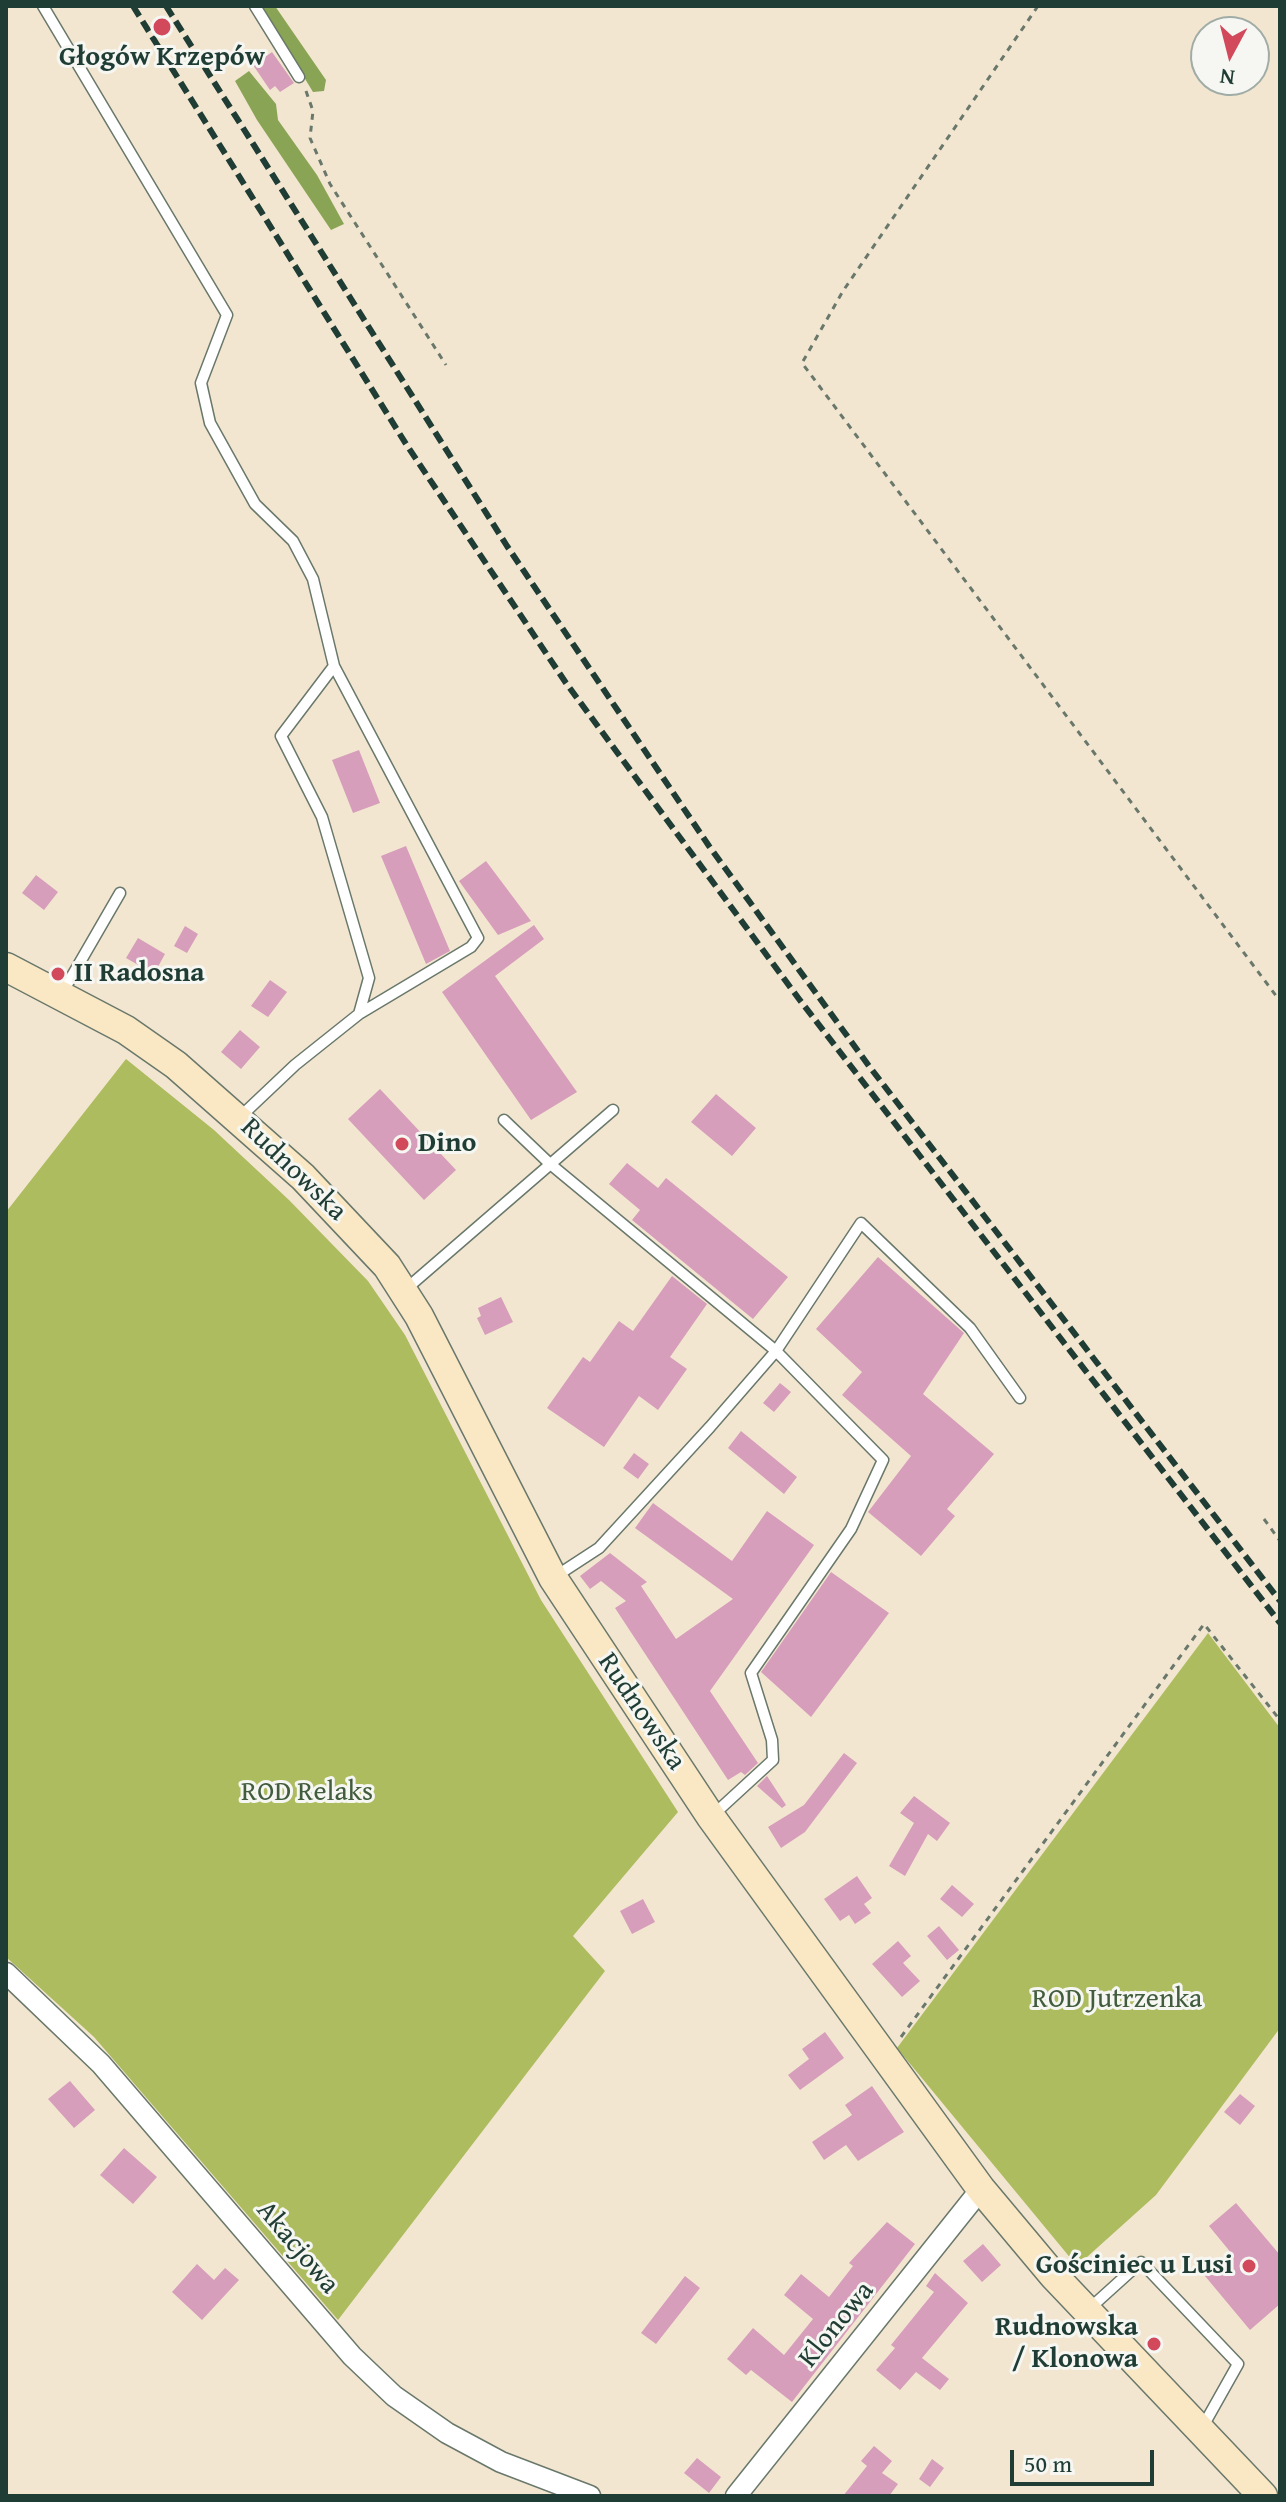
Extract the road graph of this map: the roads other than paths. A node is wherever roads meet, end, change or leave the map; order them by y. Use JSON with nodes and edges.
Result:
{"nodes":[{"id":1,"x":43,"y":6,"type":"edge"},
{"id":2,"x":255,"y":6,"type":"edge"},
{"id":3,"x":299,"y":77,"type":"road end"},
{"id":4,"x":334,"y":666,"type":"junction"},
{"id":5,"x":120,"y":893,"type":"dead end"},
{"id":6,"x":6,"y":967,"type":"edge"},
{"id":7,"x":60,"y":996,"type":"junction"},
{"id":8,"x":359,"y":1014,"type":"junction"},
{"id":9,"x":613,"y":1110,"type":"dead end"},
{"id":10,"x":239,"y":1118,"type":"junction"},
{"id":11,"x":504,"y":1120,"type":"dead end"},
{"id":12,"x":549,"y":1163,"type":"junction"},
{"id":13,"x":404,"y":1290,"type":"junction"},
{"id":14,"x":776,"y":1351,"type":"junction"},
{"id":15,"x":1020,"y":1398,"type":"dead end"},
{"id":16,"x":553,"y":1578,"type":"junction"},
{"id":17,"x":711,"y":1817,"type":"junction"},
{"id":18,"x":6,"y":1973,"type":"edge"},
{"id":19,"x":981,"y":2189,"type":"junction"},
{"id":20,"x":1088,"y":2310,"type":"junction"},
{"id":21,"x":1201,"y":2429,"type":"junction"},
{"id":22,"x":590,"y":2496,"type":"edge"},
{"id":23,"x":736,"y":2496,"type":"edge"},
{"id":24,"x":1263,"y":2496,"type":"edge"}],
"edges":[{"from":1,"to":4,"type":"lane"},
{"from":2,"to":3,"type":"lane"},
{"from":4,"to":8,"type":"lane"},
{"from":4,"to":8,"type":"lane"},
{"from":5,"to":7,"type":"lane"},
{"from":6,"to":7,"type":"main road","name":"Rudnowska"},
{"from":7,"to":10,"type":"main road","name":"Rudnowska"},
{"from":8,"to":10,"type":"lane"},
{"from":9,"to":12,"type":"lane"},
{"from":10,"to":13,"type":"main road","name":"Rudnowska"},
{"from":11,"to":12,"type":"lane"},
{"from":12,"to":13,"type":"lane"},
{"from":12,"to":14,"type":"lane"},
{"from":13,"to":16,"type":"main road","name":"Rudnowska"},
{"from":14,"to":15,"type":"lane"},
{"from":14,"to":16,"type":"lane"},
{"from":14,"to":17,"type":"lane"},
{"from":16,"to":17,"type":"main road","name":"Rudnowska"},
{"from":17,"to":19,"type":"main road","name":"Rudnowska"},
{"from":18,"to":22,"type":"street","name":"Akacjowa"},
{"from":19,"to":20,"type":"main road","name":"Rudnowska"},
{"from":19,"to":23,"type":"street","name":"Klonowa"},
{"from":20,"to":21,"type":"main road","name":"Rudnowska"},
{"from":20,"to":21,"type":"lane"},
{"from":21,"to":24,"type":"main road","name":"Rudnowska"}]}
